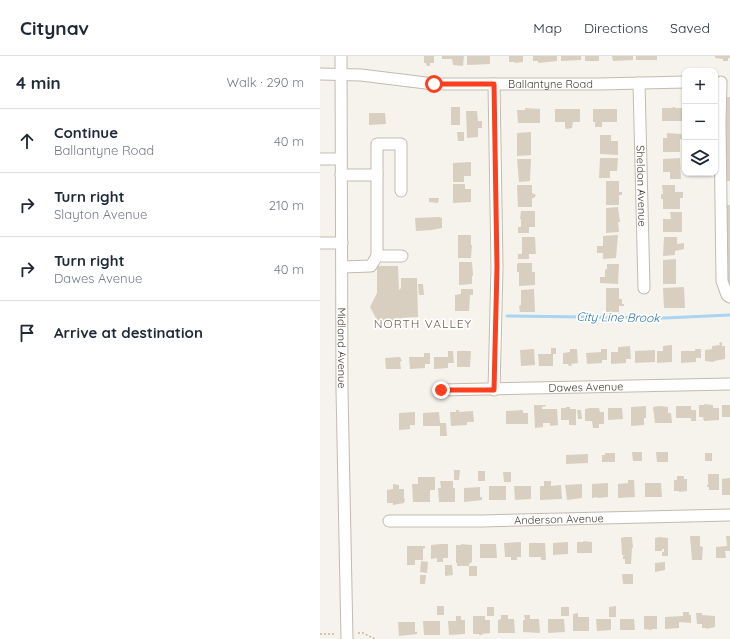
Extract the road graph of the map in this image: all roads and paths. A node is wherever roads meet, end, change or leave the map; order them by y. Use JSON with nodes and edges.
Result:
{"nodes":[{"id":1,"x":341,"y":56,"type":"edge"},
{"id":2,"x":320,"y":74,"type":"edge"},
{"id":3,"x":341,"y":74,"type":"junction"},
{"id":4,"x":682,"y":82,"type":"edge"},
{"id":5,"x":722,"y":82,"type":"edge"},
{"id":6,"x":639,"y":83,"type":"junction"},
{"id":7,"x":494,"y":84,"type":"junction"},
{"id":8,"x":320,"y":159,"type":"edge"},
{"id":9,"x":341,"y":159,"type":"junction"},
{"id":10,"x":341,"y":175,"type":"junction"},
{"id":11,"x":377,"y":175,"type":"junction"},
{"id":12,"x":401,"y":191,"type":"dead end"},
{"id":13,"x":320,"y":243,"type":"edge"},
{"id":14,"x":342,"y":243,"type":"junction"},
{"id":15,"x":377,"y":256,"type":"junction"},
{"id":16,"x":402,"y":256,"type":"dead end"},
{"id":17,"x":342,"y":267,"type":"junction"},
{"id":18,"x":644,"y":288,"type":"dead end"},
{"id":19,"x":730,"y":297,"type":"edge"},
{"id":20,"x":730,"y":384,"type":"edge"},
{"id":21,"x":441,"y":390,"type":"dead end"},
{"id":22,"x":494,"y":390,"type":"junction"},
{"id":23,"x":730,"y":515,"type":"edge"},
{"id":24,"x":389,"y":521,"type":"dead end"},
{"id":25,"x":320,"y":634,"type":"edge"},
{"id":26,"x":346,"y":635,"type":"edge"},
{"id":27,"x":375,"y":639,"type":"edge"}],
"edges":[{"from":1,"to":3,"type":"street","name":"Midland Avenue"},
{"from":2,"to":3,"type":"street","name":"Ballantyne Road"},
{"from":3,"to":7,"type":"street","name":"Ballantyne Road"},
{"from":3,"to":9,"type":"street","name":"Midland Avenue"},
{"from":4,"to":6,"type":"street","name":"Ballantyne Road"},
{"from":5,"to":19,"type":"street"},
{"from":6,"to":7,"type":"street","name":"Ballantyne Road"},
{"from":6,"to":18,"type":"street","name":"Sheldon Avenue"},
{"from":7,"to":22,"type":"street"},
{"from":8,"to":9,"type":"street"},
{"from":9,"to":10,"type":"street","name":"Midland Avenue"},
{"from":10,"to":11,"type":"street"},
{"from":10,"to":14,"type":"street","name":"Midland Avenue"},
{"from":11,"to":12,"type":"street"},
{"from":11,"to":15,"type":"street"},
{"from":13,"to":14,"type":"street"},
{"from":14,"to":17,"type":"street","name":"Midland Avenue"},
{"from":15,"to":16,"type":"street"},
{"from":15,"to":17,"type":"street"},
{"from":17,"to":26,"type":"street","name":"Midland Avenue"},
{"from":20,"to":22,"type":"street","name":"Dawes Avenue"},
{"from":21,"to":22,"type":"street","name":"Dawes Avenue"},
{"from":23,"to":24,"type":"street","name":"Anderson Avenue"},
{"from":25,"to":26,"type":"path"},
{"from":26,"to":27,"type":"path"}]}
